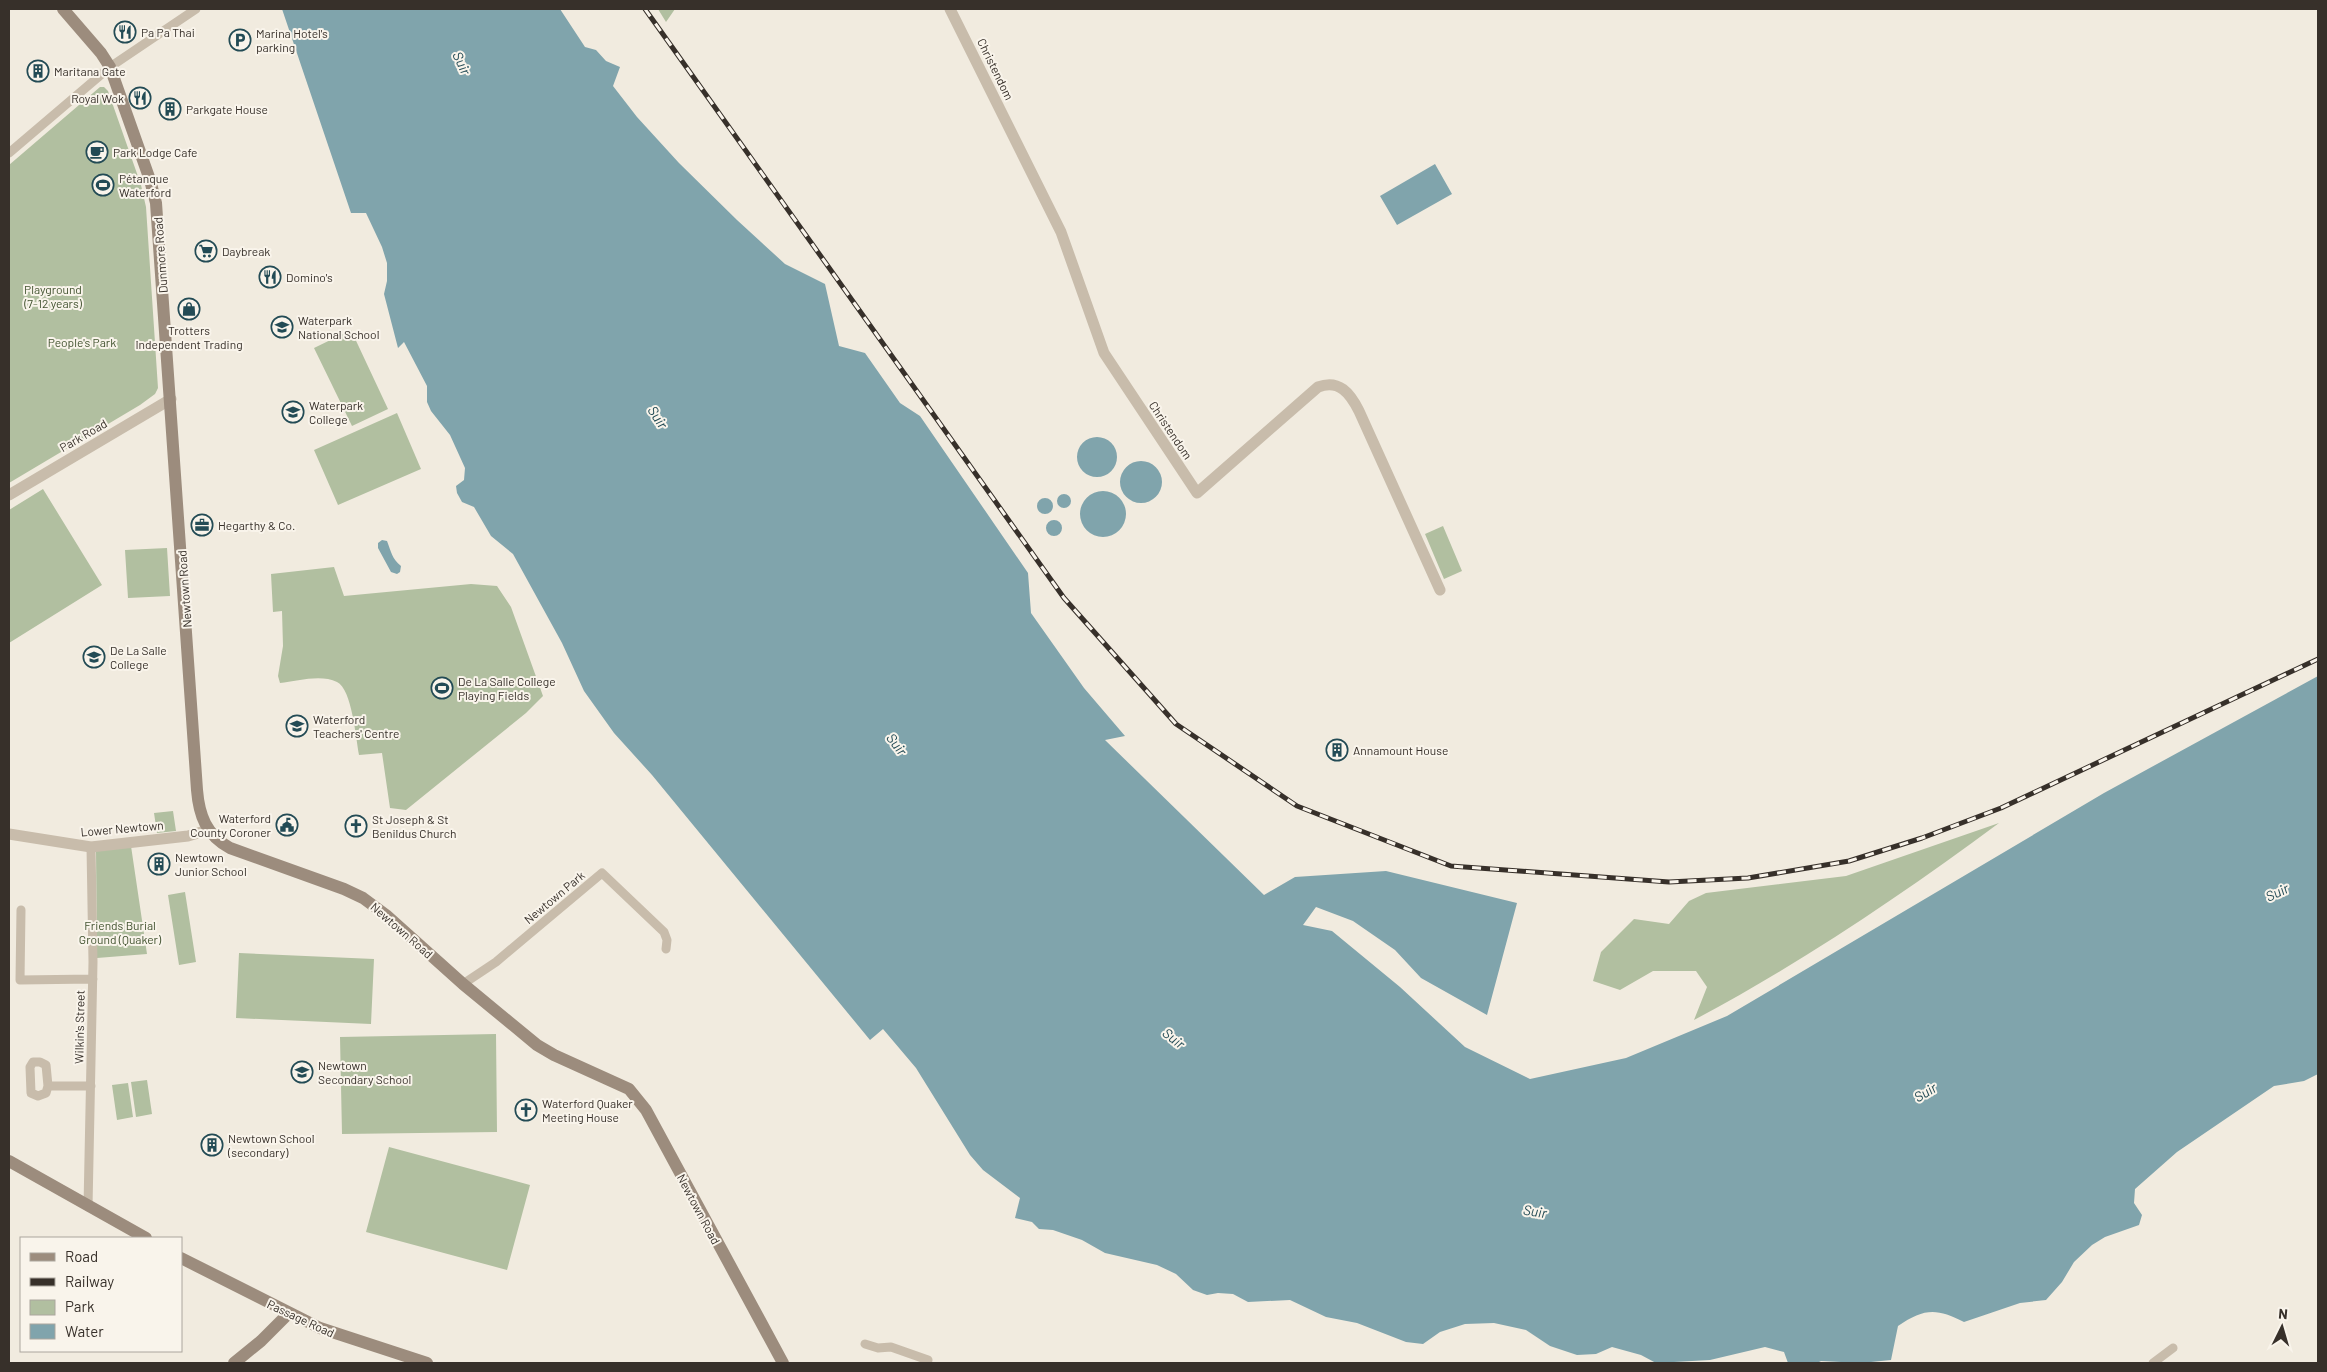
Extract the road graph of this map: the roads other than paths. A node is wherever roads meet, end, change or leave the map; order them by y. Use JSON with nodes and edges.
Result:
{"nodes":[{"id":1,"x":63,"y":9,"type":"edge"},
{"id":2,"x":196,"y":9,"type":"edge"},
{"id":3,"x":950,"y":9,"type":"edge"},
{"id":4,"x":110,"y":67,"type":"junction"},
{"id":5,"x":9,"y":153,"type":"edge"},
{"id":6,"x":171,"y":399,"type":"junction"},
{"id":7,"x":9,"y":495,"type":"edge"},
{"id":8,"x":1440,"y":590,"type":"dead end"},
{"id":9,"x":208,"y":830,"type":"junction"},
{"id":10,"x":9,"y":834,"type":"edge"},
{"id":11,"x":91,"y":847,"type":"junction"},
{"id":12,"x":21,"y":910,"type":"dead end"},
{"id":13,"x":666,"y":950,"type":"dead end"},
{"id":14,"x":93,"y":979,"type":"junction"},
{"id":15,"x":463,"y":984,"type":"junction"},
{"id":16,"x":48,"y":1086,"type":"dead end"},
{"id":17,"x":91,"y":1086,"type":"junction"},
{"id":18,"x":9,"y":1162,"type":"edge"},
{"id":19,"x":88,"y":1207,"type":"junction"},
{"id":20,"x":144,"y":1237,"type":"edge"},
{"id":21,"x":182,"y":1259,"type":"edge"},
{"id":22,"x":289,"y":1313,"type":"junction"},
{"id":23,"x":865,"y":1344,"type":"dead end"},
{"id":24,"x":2173,"y":1348,"type":"dead end"},
{"id":25,"x":421,"y":1362,"type":"edge"},
{"id":26,"x":234,"y":1363,"type":"edge"},
{"id":27,"x":783,"y":1363,"type":"edge"},
{"id":28,"x":927,"y":1363,"type":"edge"},
{"id":29,"x":2153,"y":1363,"type":"edge"}],
"edges":[{"from":1,"to":4,"type":"main road","name":"Dunmore Road"},
{"from":2,"to":4,"type":"street"},
{"from":3,"to":8,"type":"street","name":"Christendom"},
{"from":4,"to":5,"type":"street"},
{"from":4,"to":6,"type":"main road","name":"Dunmore Road"},
{"from":6,"to":7,"type":"street","name":"Park Road"},
{"from":6,"to":9,"type":"main road","name":"Newtown Road"},
{"from":9,"to":11,"type":"street","name":"Lower Newtown"},
{"from":9,"to":15,"type":"main road","name":"Newtown Road"},
{"from":10,"to":11,"type":"street","name":"Lower Newtown"},
{"from":11,"to":14,"type":"street","name":"Wilkin's Street"},
{"from":12,"to":14,"type":"street"},
{"from":13,"to":15,"type":"street","name":"Newtown Park"},
{"from":14,"to":17,"type":"street","name":"Wilkin's Street"},
{"from":15,"to":27,"type":"main road","name":"Newtown Road"},
{"from":16,"to":17,"type":"street"},
{"from":17,"to":19,"type":"street","name":"Wilkin's Street"},
{"from":18,"to":19,"type":"main road"},
{"from":19,"to":20,"type":"main road"},
{"from":21,"to":22,"type":"main road","name":"Passage Road"},
{"from":22,"to":25,"type":"main road","name":"Passage Road"},
{"from":22,"to":26,"type":"main road"},
{"from":23,"to":28,"type":"street"},
{"from":24,"to":29,"type":"street"}]}
